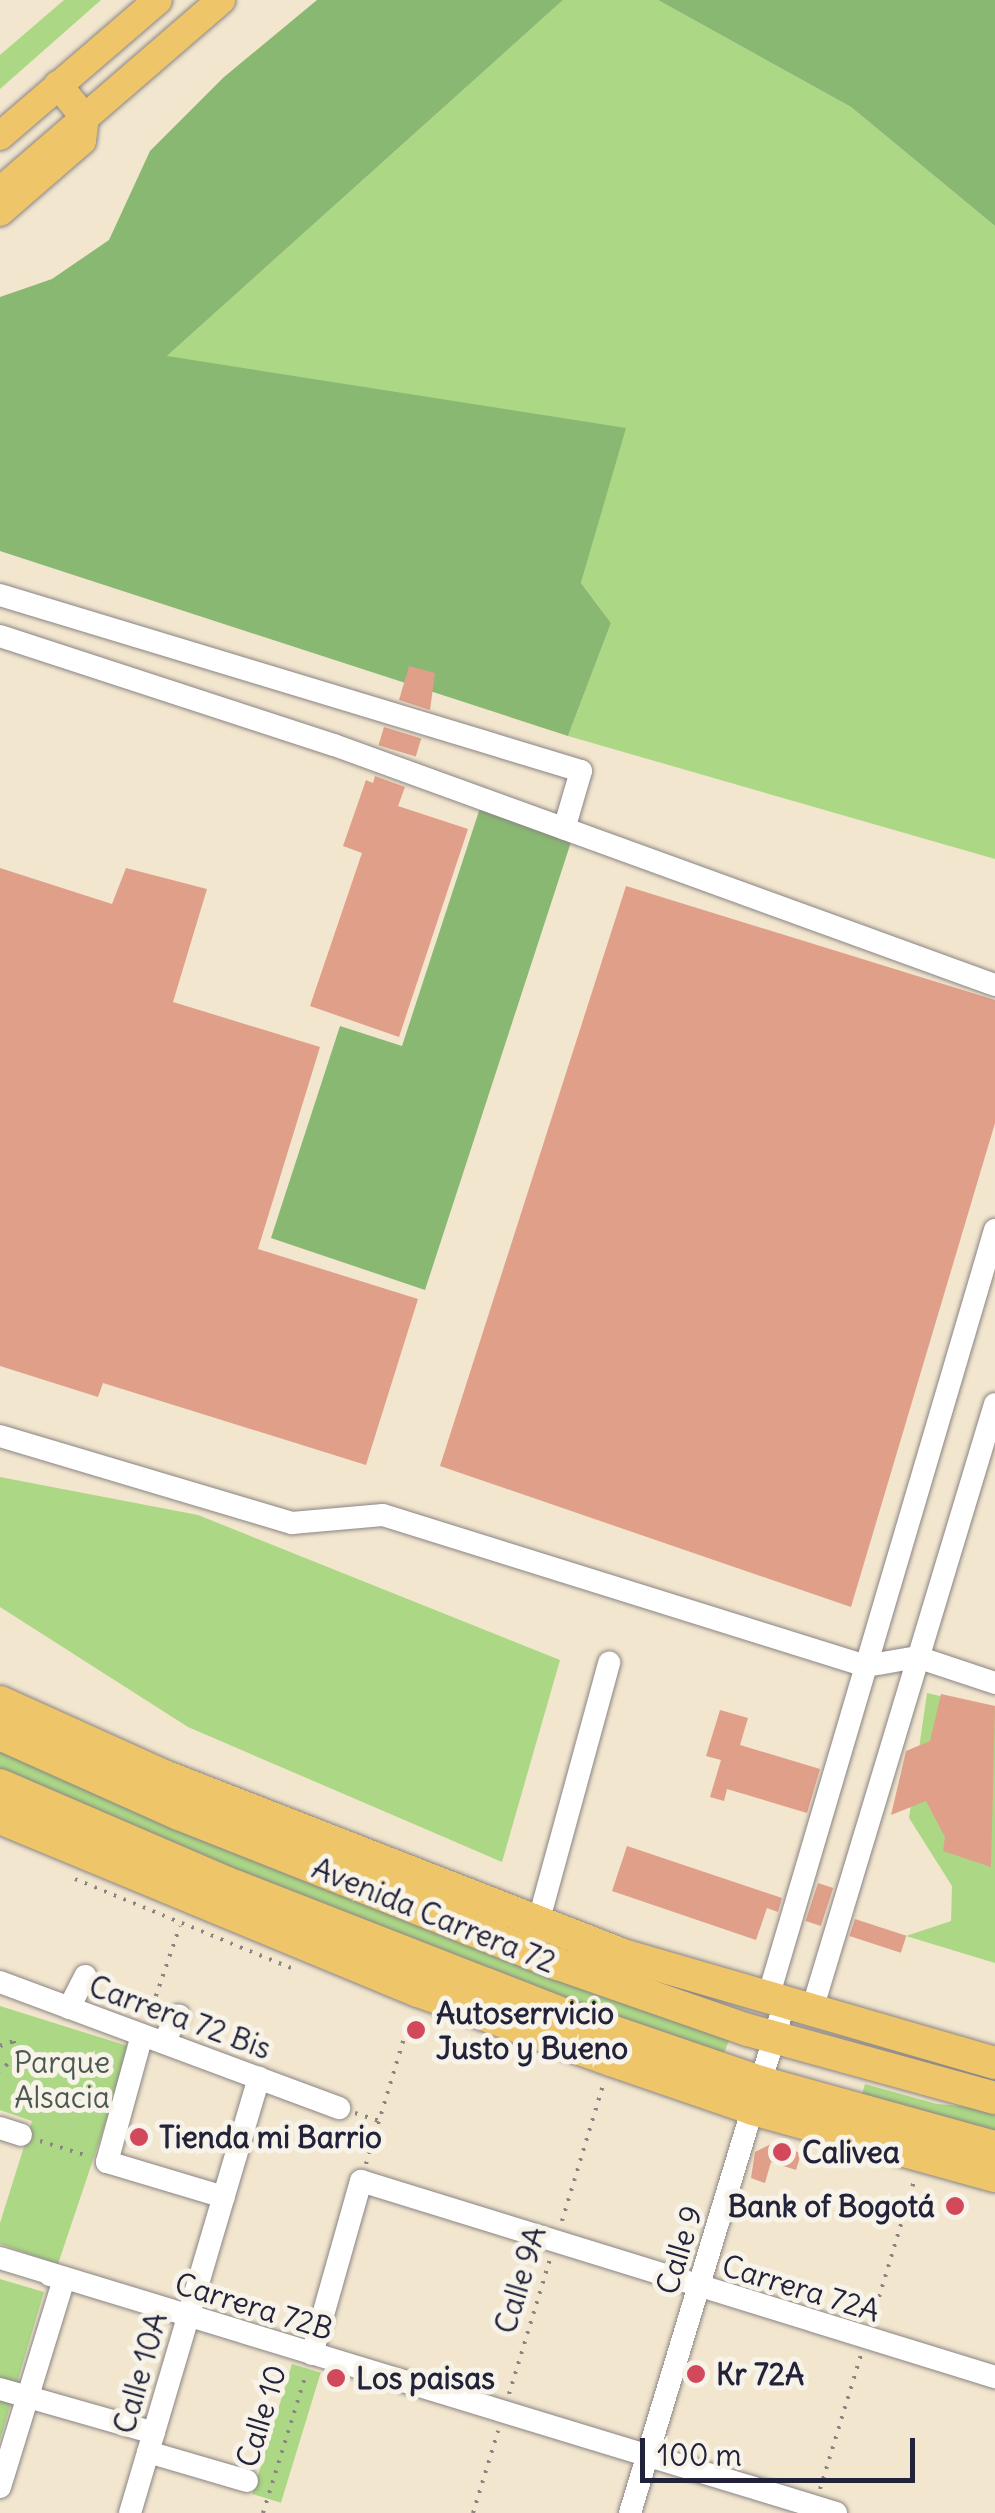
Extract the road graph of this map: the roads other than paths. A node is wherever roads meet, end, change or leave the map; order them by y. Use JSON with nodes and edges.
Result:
{"nodes":[{"id":1,"x":158,"y":0,"type":"edge"},
{"id":2,"x":220,"y":0,"type":"edge"},
{"id":3,"x":58,"y":86,"type":"junction"},
{"id":4,"x":84,"y":118,"type":"junction"},
{"id":5,"x":0,"y":136,"type":"edge"},
{"id":6,"x":0,"y":190,"type":"edge"},
{"id":7,"x":0,"y":212,"type":"edge"},
{"id":8,"x":0,"y":595,"type":"edge"},
{"id":9,"x":0,"y":636,"type":"edge"},
{"id":10,"x":564,"y":829,"type":"junction"},
{"id":11,"x":995,"y":985,"type":"edge"},
{"id":12,"x":995,"y":1230,"type":"edge"},
{"id":13,"x":995,"y":1404,"type":"edge"},
{"id":14,"x":0,"y":1436,"type":"edge"},
{"id":15,"x":917,"y":1657,"type":"junction"},
{"id":16,"x":610,"y":1663,"type":"dead end"},
{"id":17,"x":866,"y":1666,"type":"junction"},
{"id":18,"x":995,"y":1683,"type":"edge"},
{"id":19,"x":0,"y":1702,"type":"edge"},
{"id":20,"x":44,"y":1723,"type":"junction"},
{"id":21,"x":0,"y":1725,"type":"edge"},
{"id":22,"x":0,"y":1734,"type":"edge"},
{"id":23,"x":0,"y":1785,"type":"edge"},
{"id":24,"x":0,"y":1818,"type":"edge"},
{"id":25,"x":235,"y":1886,"type":"junction"},
{"id":26,"x":538,"y":1924,"type":"junction"},
{"id":27,"x":274,"y":1934,"type":"junction"},
{"id":28,"x":85,"y":1976,"type":"dead end"},
{"id":29,"x":0,"y":1982,"type":"edge"},
{"id":30,"x":787,"y":2006,"type":"junction"},
{"id":31,"x":69,"y":2008,"type":"junction"},
{"id":32,"x":179,"y":2015,"type":"dead end"},
{"id":33,"x":774,"y":2037,"type":"junction"},
{"id":34,"x":152,"y":2038,"type":"junction"},
{"id":35,"x":995,"y":2063,"type":"edge"},
{"id":36,"x":259,"y":2078,"type":"junction"},
{"id":37,"x":756,"y":2096,"type":"junction"},
{"id":38,"x":995,"y":2098,"type":"edge"},
{"id":39,"x":340,"y":2108,"type":"dead end"},
{"id":40,"x":995,"y":2147,"type":"edge"},
{"id":41,"x":995,"y":2176,"type":"edge"},
{"id":42,"x":361,"y":2181,"type":"joint"},
{"id":43,"x":224,"y":2197,"type":"junction"},
{"id":44,"x":0,"y":2258,"type":"edge"},
{"id":45,"x":64,"y":2280,"type":"junction"},
{"id":46,"x":698,"y":2289,"type":"junction"},
{"id":47,"x":188,"y":2318,"type":"junction"},
{"id":48,"x":312,"y":2354,"type":"junction"},
{"id":49,"x":995,"y":2377,"type":"edge"},
{"id":50,"x":0,"y":2388,"type":"edge"},
{"id":51,"x":29,"y":2398,"type":"junction"},
{"id":52,"x":151,"y":2443,"type":"junction"},
{"id":53,"x":648,"y":2455,"type":"junction"},
{"id":54,"x":248,"y":2482,"type":"dead end"},
{"id":55,"x":0,"y":2487,"type":"edge"},
{"id":56,"x":130,"y":2513,"type":"edge"},
{"id":57,"x":630,"y":2513,"type":"edge"},
{"id":58,"x":836,"y":2513,"type":"edge"}],
"edges":[{"from":1,"to":3,"type":"main road"},
{"from":2,"to":4,"type":"main road"},
{"from":3,"to":4,"type":"main road"},
{"from":3,"to":5,"type":"main road"},
{"from":4,"to":6,"type":"main road"},
{"from":4,"to":7,"type":"main road"},
{"from":8,"to":10,"type":"street"},
{"from":9,"to":10,"type":"street"},
{"from":10,"to":11,"type":"street"},
{"from":12,"to":17,"type":"street"},
{"from":13,"to":15,"type":"street"},
{"from":14,"to":17,"type":"street"},
{"from":15,"to":17,"type":"street"},
{"from":15,"to":18,"type":"street"},
{"from":15,"to":30,"type":"street"},
{"from":16,"to":26,"type":"street"},
{"from":17,"to":30,"type":"street"},
{"from":19,"to":20,"type":"highway","name":"Avenida Carrera 72"},
{"from":20,"to":21,"type":"highway"},
{"from":20,"to":26,"type":"highway","name":"Avenida Carrera 72"},
{"from":22,"to":33,"type":"highway","name":"Avenida Carrera 72"},
{"from":23,"to":25,"type":"highway","name":"Avenida Carrera 72"},
{"from":24,"to":27,"type":"highway","name":"Avenida Carrera 72"},
{"from":25,"to":27,"type":"highway"},
{"from":25,"to":37,"type":"highway","name":"Avenida Carrera 72"},
{"from":26,"to":30,"type":"highway","name":"Avenida Carrera 72"},
{"from":27,"to":37,"type":"highway","name":"Avenida Carrera 72"},
{"from":28,"to":31,"type":"street"},
{"from":29,"to":31,"type":"street","name":"Carrera 72 Bis"},
{"from":30,"to":33,"type":"street","name":"Calle 9"},
{"from":30,"to":35,"type":"highway","name":"Avenida Carrera 72"},
{"from":31,"to":34,"type":"street","name":"Carrera 72 Bis"},
{"from":32,"to":34,"type":"street"},
{"from":33,"to":37,"type":"street","name":"Calle 9"},
{"from":33,"to":38,"type":"highway","name":"Avenida Carrera 72"},
{"from":34,"to":36,"type":"street","name":"Carrera 72 Bis"},
{"from":34,"to":43,"type":"street"},
{"from":36,"to":39,"type":"street","name":"Carrera 72 Bis"},
{"from":36,"to":43,"type":"street","name":"Calle 10A"},
{"from":37,"to":40,"type":"highway","name":"Avenida Carrera 72"},
{"from":37,"to":41,"type":"highway","name":"Avenida Carrera 72"},
{"from":37,"to":46,"type":"street","name":"Calle 9"},
{"from":42,"to":46,"type":"street","name":"Carrera 72A"},
{"from":42,"to":48,"type":"street","name":"Calle 10"},
{"from":43,"to":47,"type":"street","name":"Calle 10A"},
{"from":44,"to":45,"type":"street","name":"Carrera 72B"},
{"from":45,"to":47,"type":"street","name":"Carrera 72B"},
{"from":45,"to":51,"type":"street"},
{"from":46,"to":49,"type":"street","name":"Carrera 72A"},
{"from":46,"to":53,"type":"street","name":"Calle 9"},
{"from":47,"to":48,"type":"street","name":"Carrera 72B"},
{"from":47,"to":52,"type":"street","name":"Calle 10A"},
{"from":48,"to":53,"type":"street","name":"Carrera 72B"},
{"from":50,"to":51,"type":"street"},
{"from":51,"to":52,"type":"street"},
{"from":51,"to":55,"type":"street"},
{"from":52,"to":54,"type":"street"},
{"from":52,"to":56,"type":"street","name":"Calle 10A"},
{"from":53,"to":57,"type":"street","name":"Calle 9"},
{"from":53,"to":58,"type":"street","name":"Carrera 72B"}]}
